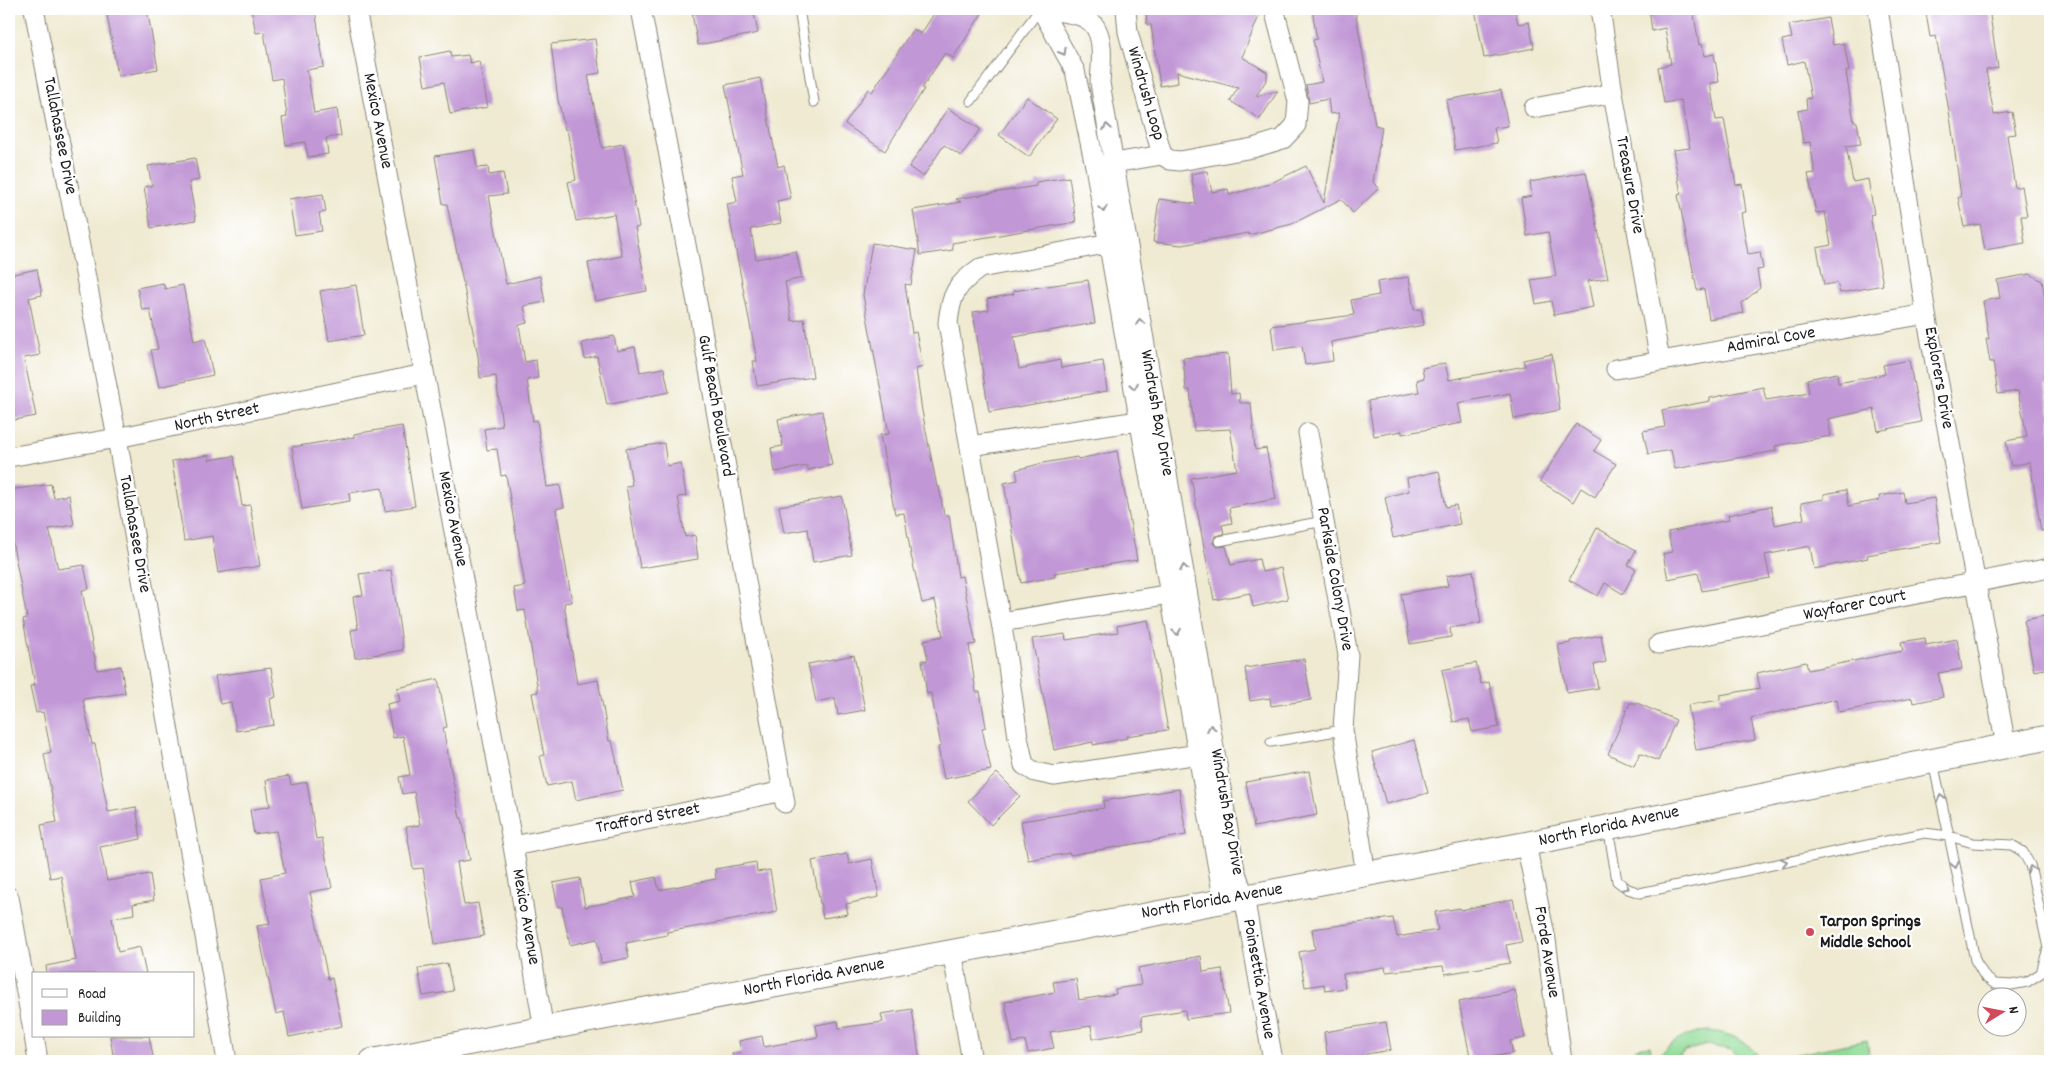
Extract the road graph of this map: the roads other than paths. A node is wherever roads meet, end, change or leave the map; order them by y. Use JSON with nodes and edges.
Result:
{"nodes":[{"id":1,"x":34,"y":9,"type":"edge"},
{"id":2,"x":356,"y":9,"type":"edge"},
{"id":3,"x":641,"y":9,"type":"edge"},
{"id":4,"x":799,"y":9,"type":"edge"},
{"id":5,"x":1041,"y":9,"type":"edge"},
{"id":6,"x":1126,"y":9,"type":"edge"},
{"id":7,"x":1274,"y":9,"type":"edge"},
{"id":8,"x":1600,"y":9,"type":"edge"},
{"id":9,"x":1878,"y":9,"type":"edge"},
{"id":10,"x":1101,"y":65,"type":"junction"},
{"id":11,"x":1075,"y":71,"type":"junction"},
{"id":12,"x":1613,"y":93,"type":"junction"},
{"id":13,"x":971,"y":101,"type":"dead end"},
{"id":14,"x":814,"y":102,"type":"dead end"},
{"id":15,"x":1534,"y":108,"type":"dead end"},
{"id":16,"x":1162,"y":155,"type":"junction"},
{"id":17,"x":1104,"y":165,"type":"junction"},
{"id":18,"x":1117,"y":241,"type":"junction"},
{"id":19,"x":1926,"y":314,"type":"junction"},
{"id":20,"x":1660,"y":361,"type":"junction"},
{"id":21,"x":1616,"y":369,"type":"dead end"},
{"id":22,"x":424,"y":374,"type":"junction"},
{"id":23,"x":1148,"y":419,"type":"junction"},
{"id":24,"x":1308,"y":433,"type":"dead end"},
{"id":25,"x":117,"y":438,"type":"junction"},
{"id":26,"x":970,"y":446,"type":"junction"},
{"id":27,"x":9,"y":457,"type":"edge"},
{"id":28,"x":1324,"y":520,"type":"junction"},
{"id":29,"x":1219,"y":541,"type":"dead end"},
{"id":30,"x":2050,"y":568,"type":"edge"},
{"id":31,"x":1975,"y":582,"type":"junction"},
{"id":32,"x":1179,"y":593,"type":"junction"},
{"id":33,"x":1001,"y":622,"type":"junction"},
{"id":34,"x":1659,"y":644,"type":"dead end"},
{"id":35,"x":1343,"y":730,"type":"junction"},
{"id":36,"x":2050,"y":737,"type":"edge"},
{"id":37,"x":1271,"y":742,"type":"dead end"},
{"id":38,"x":2006,"y":746,"type":"junction"},
{"id":39,"x":1207,"y":752,"type":"junction"},
{"id":40,"x":1932,"y":761,"type":"junction"},
{"id":41,"x":784,"y":797,"type":"joint"},
{"id":42,"x":1608,"y":827,"type":"junction"},
{"id":43,"x":1949,"y":836,"type":"junction"},
{"id":44,"x":1526,"y":844,"type":"junction"},
{"id":45,"x":513,"y":846,"type":"junction"},
{"id":46,"x":1366,"y":874,"type":"junction"},
{"id":47,"x":1244,"y":896,"type":"junction"},
{"id":48,"x":9,"y":897,"type":"edge"},
{"id":49,"x":952,"y":951,"type":"junction"},
{"id":50,"x":32,"y":1025,"type":"edge"},
{"id":51,"x":544,"y":1030,"type":"junction"},
{"id":52,"x":34,"y":1038,"type":"edge"},
{"id":53,"x":38,"y":1061,"type":"edge"},
{"id":54,"x":227,"y":1061,"type":"edge"},
{"id":55,"x":372,"y":1061,"type":"edge"},
{"id":56,"x":972,"y":1061,"type":"edge"},
{"id":57,"x":1273,"y":1061,"type":"edge"},
{"id":58,"x":1562,"y":1061,"type":"edge"}],
"edges":[{"from":1,"to":25,"type":"street","name":"Tallahassee Drive"},
{"from":2,"to":22,"type":"street","name":"Mexico Avenue"},
{"from":3,"to":41,"type":"street","name":"Gulf Beach Boulevard"},
{"from":4,"to":14,"type":"lane"},
{"from":5,"to":10,"type":"street","name":"Windrush Bay Drive"},
{"from":5,"to":11,"type":"street","name":"Windrush Bay Drive","one_way":true},
{"from":5,"to":13,"type":"lane"},
{"from":6,"to":16,"type":"street","name":"Windrush Loop"},
{"from":7,"to":16,"type":"street","name":"Windrush Loop"},
{"from":8,"to":12,"type":"street","name":"Treasure Drive"},
{"from":9,"to":19,"type":"street","name":"Explorers Drive"},
{"from":10,"to":11,"type":"street"},
{"from":17,"to":10,"type":"street","name":"Windrush Bay Drive","one_way":true},
{"from":11,"to":17,"type":"street","name":"Windrush Bay Drive"},
{"from":12,"to":15,"type":"street"},
{"from":12,"to":20,"type":"street","name":"Treasure Drive"},
{"from":16,"to":17,"type":"street"},
{"from":17,"to":18,"type":"street","name":"Windrush Bay Drive"},
{"from":18,"to":23,"type":"street","name":"Windrush Bay Drive"},
{"from":18,"to":26,"type":"street"},
{"from":19,"to":20,"type":"street","name":"Admiral Cove"},
{"from":19,"to":31,"type":"street","name":"Explorers Drive"},
{"from":20,"to":21,"type":"street","name":"Admiral Cove"},
{"from":22,"to":25,"type":"street","name":"North Street"},
{"from":22,"to":45,"type":"street","name":"Mexico Avenue"},
{"from":23,"to":26,"type":"street"},
{"from":23,"to":32,"type":"street","name":"Windrush Bay Drive"},
{"from":24,"to":28,"type":"street","name":"Parkside Colony Drive"},
{"from":25,"to":27,"type":"street","name":"North Street"},
{"from":25,"to":54,"type":"street","name":"Tallahassee Drive"},
{"from":26,"to":33,"type":"street"},
{"from":28,"to":29,"type":"lane"},
{"from":28,"to":35,"type":"street","name":"Parkside Colony Drive"},
{"from":30,"to":31,"type":"street","name":"Wayfarer Court"},
{"from":31,"to":34,"type":"street","name":"Wayfarer Court"},
{"from":31,"to":38,"type":"street","name":"Explorers Drive"},
{"from":32,"to":33,"type":"street"},
{"from":32,"to":39,"type":"street","name":"Windrush Bay Drive"},
{"from":33,"to":39,"type":"street"},
{"from":35,"to":37,"type":"lane"},
{"from":35,"to":46,"type":"street","name":"Parkside Colony Drive"},
{"from":36,"to":38,"type":"street","name":"North Florida Avenue"},
{"from":38,"to":40,"type":"street","name":"North Florida Avenue"},
{"from":39,"to":47,"type":"street","name":"Windrush Bay Drive"},
{"from":40,"to":42,"type":"street","name":"North Florida Avenue"},
{"from":43,"to":40,"type":"lane","one_way":true},
{"from":41,"to":45,"type":"street","name":"Trafford Street"},
{"from":42,"to":43,"type":"lane","one_way":true},
{"from":42,"to":44,"type":"street","name":"North Florida Avenue"},
{"from":43,"to":43,"type":"lane","one_way":true},
{"from":44,"to":46,"type":"street","name":"North Florida Avenue"},
{"from":44,"to":58,"type":"street","name":"Forde Avenue"},
{"from":45,"to":51,"type":"street","name":"Mexico Avenue"},
{"from":46,"to":47,"type":"street","name":"North Florida Avenue"},
{"from":47,"to":49,"type":"street","name":"North Florida Avenue"},
{"from":47,"to":57,"type":"street","name":"Poinsettia Avenue"},
{"from":48,"to":50,"type":"street"},
{"from":49,"to":51,"type":"street","name":"North Florida Avenue"},
{"from":49,"to":56,"type":"street"},
{"from":51,"to":55,"type":"street","name":"North Florida Avenue"},
{"from":52,"to":53,"type":"street"}]}
